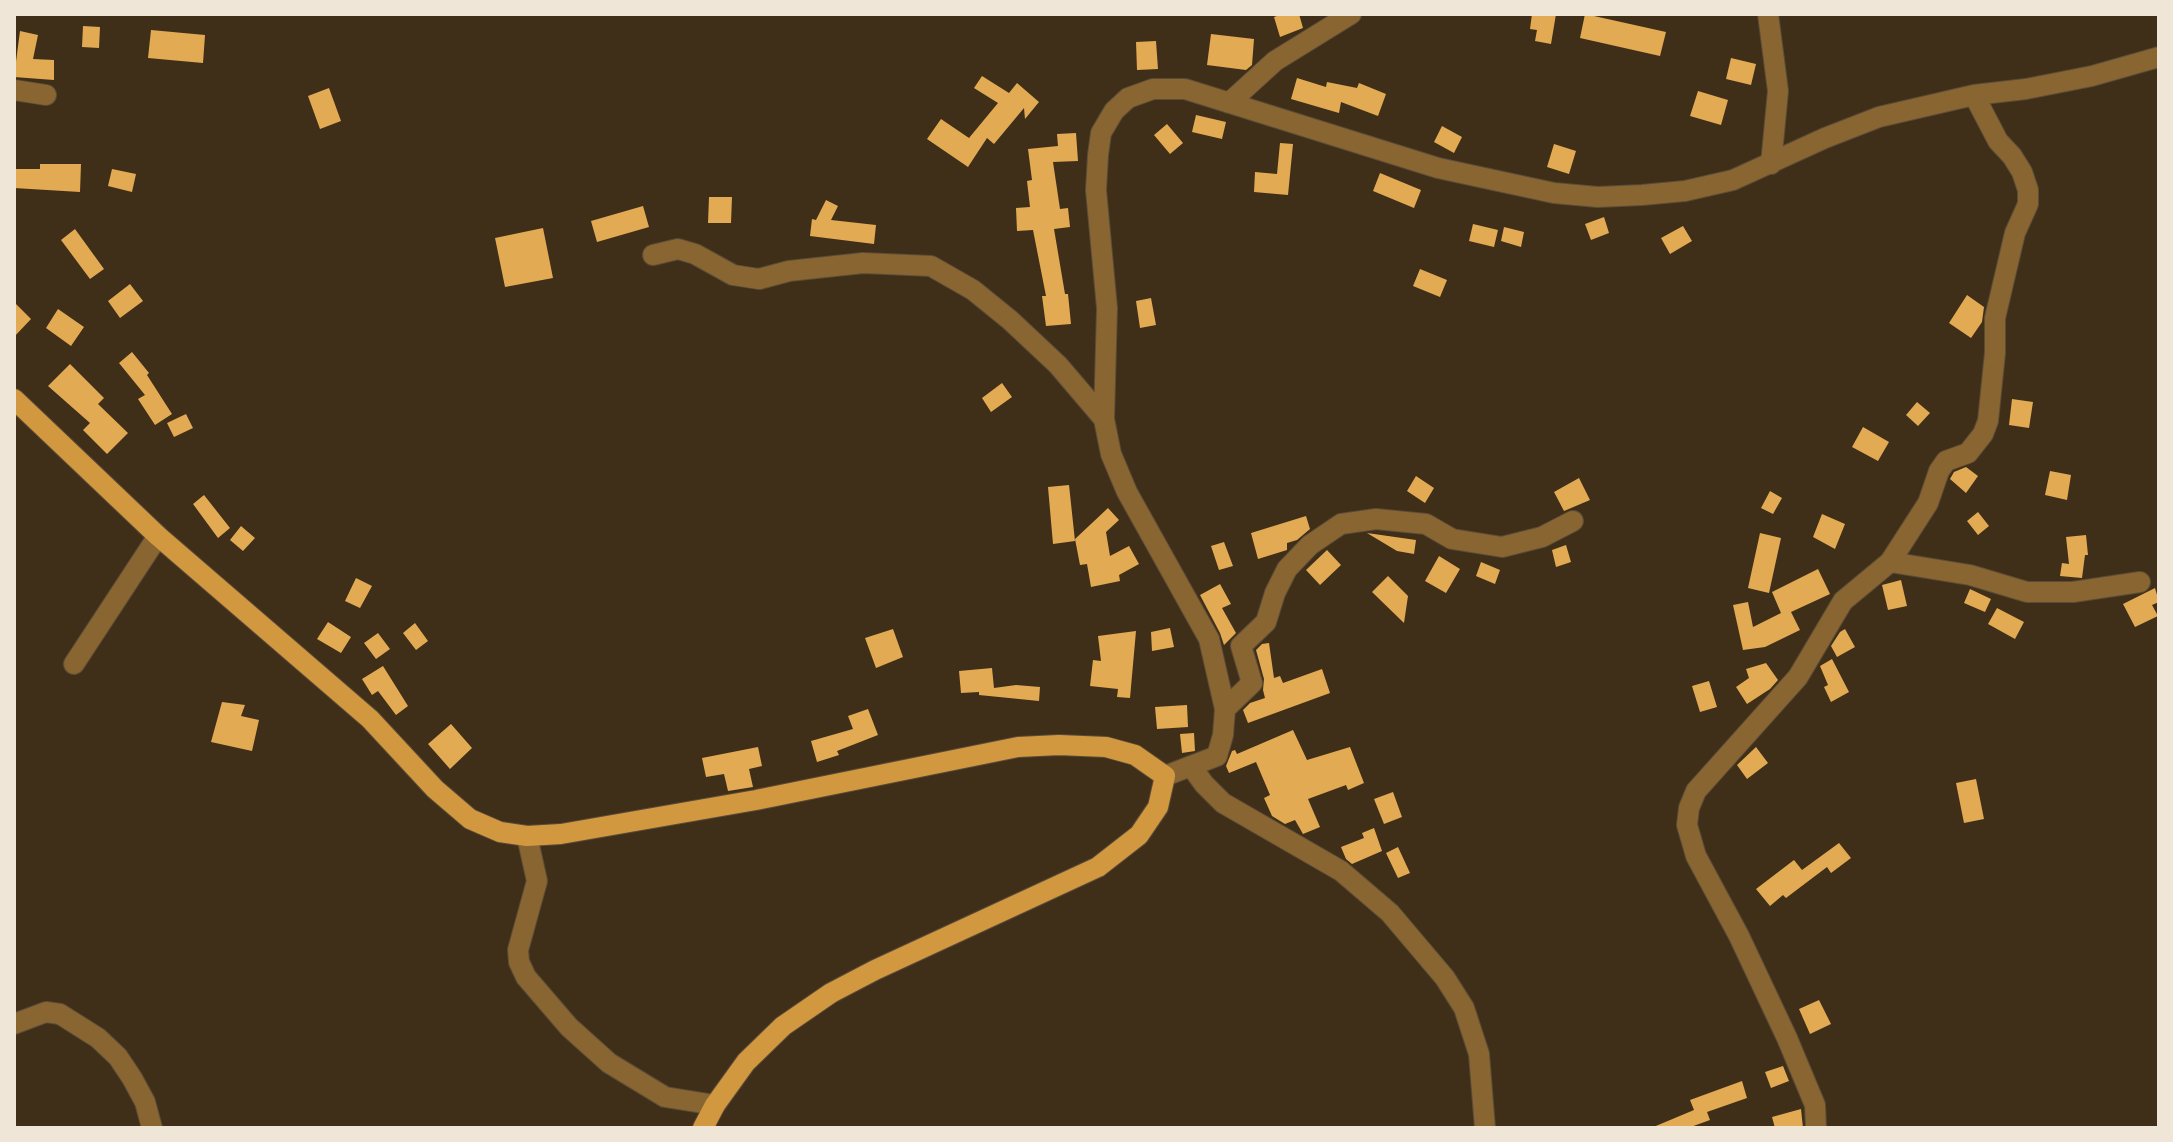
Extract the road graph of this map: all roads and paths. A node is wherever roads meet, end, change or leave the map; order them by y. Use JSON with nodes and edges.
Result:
{"nodes":[{"id":1,"x":1351,"y":14,"type":"edge"},
{"id":2,"x":1768,"y":14,"type":"edge"},
{"id":3,"x":2159,"y":57,"type":"edge"},
{"id":4,"x":14,"y":90,"type":"edge"},
{"id":5,"x":46,"y":95,"type":"dead end"},
{"id":6,"x":1974,"y":95,"type":"junction"},
{"id":7,"x":1229,"y":103,"type":"junction"},
{"id":8,"x":1771,"y":164,"type":"junction"},
{"id":9,"x":653,"y":255,"type":"dead end"},
{"id":10,"x":14,"y":399,"type":"edge"},
{"id":11,"x":1104,"y":419,"type":"junction"},
{"id":12,"x":1573,"y":521,"type":"dead end"},
{"id":13,"x":158,"y":536,"type":"junction"},
{"id":14,"x":1890,"y":562,"type":"junction"},
{"id":15,"x":2140,"y":582,"type":"dead end"},
{"id":16,"x":74,"y":664,"type":"dead end"},
{"id":17,"x":1225,"y":709,"type":"junction"},
{"id":18,"x":1191,"y":766,"type":"junction"},
{"id":19,"x":1165,"y":776,"type":"junction"},
{"id":20,"x":527,"y":836,"type":"junction"},
{"id":21,"x":14,"y":1024,"type":"edge"},
{"id":22,"x":715,"y":1105,"type":"junction"},
{"id":23,"x":152,"y":1128,"type":"edge"},
{"id":24,"x":703,"y":1128,"type":"edge"},
{"id":25,"x":1485,"y":1128,"type":"edge"},
{"id":26,"x":1816,"y":1128,"type":"edge"}],
"edges":[{"from":1,"to":7,"type":"street"},
{"from":2,"to":8,"type":"street"},
{"from":3,"to":6,"type":"street"},
{"from":4,"to":5,"type":"street"},
{"from":6,"to":8,"type":"street"},
{"from":6,"to":14,"type":"street"},
{"from":7,"to":8,"type":"street"},
{"from":7,"to":11,"type":"street"},
{"from":9,"to":11,"type":"street"},
{"from":10,"to":13,"type":"main road"},
{"from":11,"to":17,"type":"street"},
{"from":12,"to":17,"type":"street"},
{"from":13,"to":16,"type":"street"},
{"from":13,"to":20,"type":"main road"},
{"from":14,"to":15,"type":"street"},
{"from":14,"to":26,"type":"street"},
{"from":17,"to":18,"type":"street"},
{"from":18,"to":19,"type":"street"},
{"from":18,"to":25,"type":"street"},
{"from":19,"to":20,"type":"main road"},
{"from":19,"to":22,"type":"main road"},
{"from":20,"to":22,"type":"street"},
{"from":21,"to":23,"type":"street"},
{"from":22,"to":24,"type":"main road"}]}
